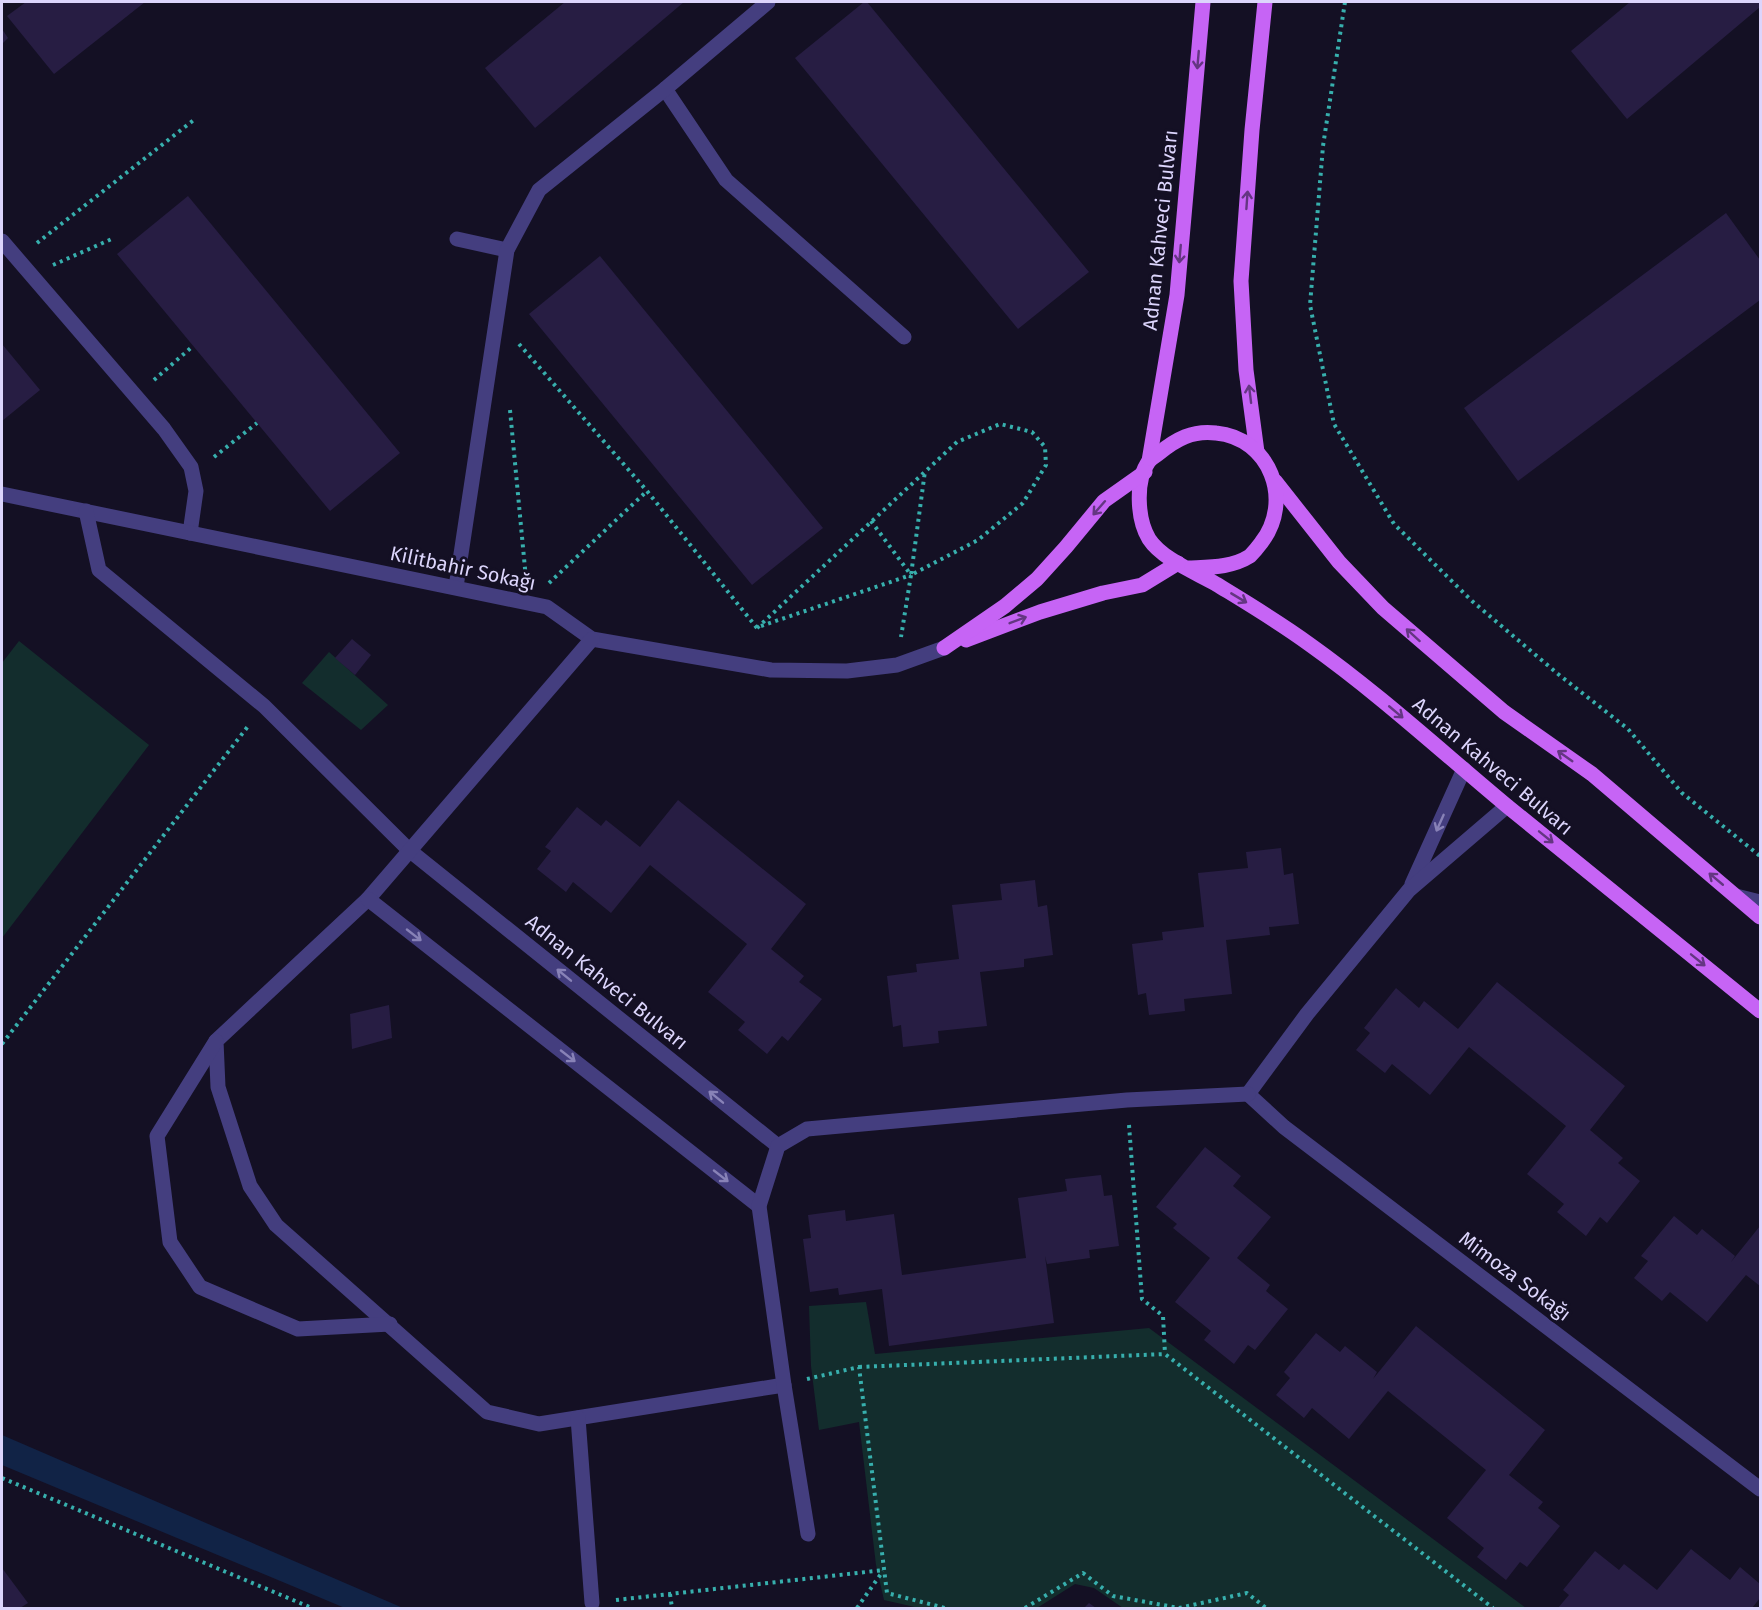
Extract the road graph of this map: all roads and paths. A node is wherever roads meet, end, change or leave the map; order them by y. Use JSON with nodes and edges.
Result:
{"nodes":[{"id":1,"x":768,"y":2,"type":"edge"},
{"id":2,"x":1203,"y":2,"type":"edge"},
{"id":3,"x":1265,"y":2,"type":"edge"},
{"id":4,"x":1345,"y":2,"type":"edge"},
{"id":5,"x":665,"y":89,"type":"junction"},
{"id":6,"x":195,"y":119,"type":"dead end"},
{"id":7,"x":114,"y":238,"type":"dead end"},
{"id":8,"x":457,"y":239,"type":"dead end"},
{"id":9,"x":2,"y":241,"type":"edge"},
{"id":10,"x":507,"y":250,"type":"junction"},
{"id":11,"x":17,"y":259,"type":"junction"},
{"id":12,"x":30,"y":274,"type":"junction"},
{"id":13,"x":904,"y":337,"type":"dead end"},
{"id":14,"x":193,"y":346,"type":"dead end"},
{"id":15,"x":512,"y":350,"type":"dead end"},
{"id":16,"x":136,"y":396,"type":"junction"},
{"id":17,"x":510,"y":403,"type":"dead end"},
{"id":18,"x":257,"y":423,"type":"dead end"},
{"id":19,"x":1257,"y":452,"type":"junction"},
{"id":20,"x":1147,"y":467,"type":"junction"},
{"id":21,"x":925,"y":471,"type":"junction"},
{"id":22,"x":193,"y":474,"type":"junction"},
{"id":23,"x":1275,"y":482,"type":"junction"},
{"id":24,"x":647,"y":491,"type":"junction"},
{"id":25,"x":2,"y":494,"type":"edge"},
{"id":26,"x":86,"y":511,"type":"junction"},
{"id":27,"x":871,"y":521,"type":"junction"},
{"id":28,"x":190,"y":532,"type":"junction"},
{"id":29,"x":1183,"y":565,"type":"junction"},
{"id":30,"x":911,"y":575,"type":"junction"},
{"id":31,"x":456,"y":587,"type":"junction"},
{"id":32,"x":528,"y":602,"type":"junction"},
{"id":33,"x":758,"y":627,"type":"junction"},
{"id":34,"x":592,"y":639,"type":"junction"},
{"id":35,"x":944,"y":648,"type":"junction"},
{"id":36,"x":897,"y":665,"type":"junction"},
{"id":37,"x":264,"y":706,"type":"junction"},
{"id":38,"x":1464,"y":769,"type":"junction"},
{"id":39,"x":1507,"y":806,"type":"junction"},
{"id":40,"x":409,"y":850,"type":"junction"},
{"id":41,"x":1761,"y":856,"type":"edge"},
{"id":42,"x":1409,"y":890,"type":"junction"},
{"id":43,"x":1736,"y":896,"type":"junction"},
{"id":44,"x":368,"y":899,"type":"junction"},
{"id":45,"x":1761,"y":902,"type":"edge"},
{"id":46,"x":1761,"y":917,"type":"edge"},
{"id":47,"x":1761,"y":1011,"type":"edge"},
{"id":48,"x":216,"y":1041,"type":"junction"},
{"id":49,"x":2,"y":1044,"type":"edge"},
{"id":50,"x":1248,"y":1094,"type":"junction"},
{"id":51,"x":1127,"y":1100,"type":"junction"},
{"id":52,"x":778,"y":1146,"type":"junction"},
{"id":53,"x":759,"y":1206,"type":"junction"},
{"id":54,"x":390,"y":1324,"type":"junction"},
{"id":55,"x":1165,"y":1354,"type":"junction"},
{"id":56,"x":859,"y":1367,"type":"junction"},
{"id":57,"x":784,"y":1385,"type":"junction"},
{"id":58,"x":578,"y":1418,"type":"junction"},
{"id":59,"x":2,"y":1478,"type":"edge"},
{"id":60,"x":1761,"y":1488,"type":"edge"},
{"id":61,"x":808,"y":1534,"type":"dead end"},
{"id":62,"x":884,"y":1570,"type":"junction"},
{"id":63,"x":670,"y":1594,"type":"junction"},
{"id":64,"x":592,"y":1603,"type":"joint"},
{"id":65,"x":1151,"y":1603,"type":"junction"},
{"id":66,"x":312,"y":1608,"type":"edge"},
{"id":67,"x":672,"y":1608,"type":"edge"},
{"id":68,"x":857,"y":1608,"type":"edge"},
{"id":69,"x":945,"y":1608,"type":"edge"},
{"id":70,"x":1025,"y":1608,"type":"edge"},
{"id":71,"x":1154,"y":1608,"type":"edge"},
{"id":72,"x":1266,"y":1608,"type":"edge"},
{"id":73,"x":1493,"y":1608,"type":"edge"}],
"edges":[{"from":1,"to":5,"type":"street"},
{"from":2,"to":20,"type":"main road","name":"Adnan Kahveci Bulvarı","one_way":true},
{"from":19,"to":3,"type":"main road","one_way":true},
{"from":4,"to":41,"type":"path"},
{"from":5,"to":10,"type":"street"},
{"from":5,"to":13,"type":"street"},
{"from":6,"to":11,"type":"path"},
{"from":7,"to":12,"type":"path"},
{"from":8,"to":10,"type":"street"},
{"from":9,"to":11,"type":"street"},
{"from":10,"to":31,"type":"street"},
{"from":11,"to":12,"type":"street"},
{"from":12,"to":16,"type":"street"},
{"from":14,"to":16,"type":"path"},
{"from":15,"to":24,"type":"path"},
{"from":16,"to":22,"type":"street"},
{"from":17,"to":32,"type":"path"},
{"from":18,"to":22,"type":"path"},
{"from":19,"to":20,"type":"main road"},
{"from":19,"to":23,"type":"main road"},
{"from":20,"to":29,"type":"main road"},
{"from":20,"to":35,"type":"main road","one_way":true},
{"from":21,"to":27,"type":"path"},
{"from":21,"to":30,"type":"path"},
{"from":21,"to":30,"type":"path"},
{"from":22,"to":28,"type":"street"},
{"from":23,"to":29,"type":"main road"},
{"from":43,"to":23,"type":"main road","one_way":true},
{"from":24,"to":32,"type":"path"},
{"from":24,"to":33,"type":"path"},
{"from":25,"to":26,"type":"street","name":"Kilitbahir Sokağı"},
{"from":26,"to":28,"type":"street","name":"Kilitbahir Sokağı"},
{"from":26,"to":37,"type":"street","name":"Adnan Kahveci Bulvarı"},
{"from":27,"to":30,"type":"path"},
{"from":27,"to":33,"type":"path"},
{"from":28,"to":31,"type":"street","name":"Kilitbahir Sokağı"},
{"from":35,"to":29,"type":"main road","one_way":true},
{"from":29,"to":38,"type":"main road","name":"Adnan Kahveci Bulvarı","one_way":true},
{"from":30,"to":33,"type":"path"},
{"from":30,"to":36,"type":"path"},
{"from":31,"to":32,"type":"street","name":"Kilitbahir Sokağı"},
{"from":32,"to":34,"type":"street","name":"Kilitbahir Sokağı"},
{"from":34,"to":36,"type":"street","name":"Kilitbahir Sokağı"},
{"from":34,"to":40,"type":"street"},
{"from":35,"to":36,"type":"street","name":"Kilitbahir Sokağı"},
{"from":37,"to":40,"type":"street","name":"Adnan Kahveci Bulvarı"},
{"from":37,"to":49,"type":"path"},
{"from":38,"to":39,"type":"main road","name":"Adnan Kahveci Bulvarı"},
{"from":38,"to":42,"type":"street","one_way":true},
{"from":39,"to":42,"type":"street"},
{"from":39,"to":47,"type":"main road","name":"Adnan Kahveci Bulvarı","one_way":true},
{"from":40,"to":44,"type":"street"},
{"from":52,"to":40,"type":"street","name":"Adnan Kahveci Bulvarı","one_way":true},
{"from":42,"to":50,"type":"street"},
{"from":43,"to":45,"type":"street"},
{"from":43,"to":46,"type":"main road"},
{"from":44,"to":48,"type":"street"},
{"from":44,"to":53,"type":"street","one_way":true},
{"from":48,"to":54,"type":"street"},
{"from":48,"to":54,"type":"street"},
{"from":50,"to":51,"type":"street"},
{"from":50,"to":60,"type":"street","name":"Mimoza Sokağı"},
{"from":51,"to":52,"type":"street"},
{"from":51,"to":55,"type":"path"},
{"from":52,"to":53,"type":"street"},
{"from":53,"to":57,"type":"street"},
{"from":54,"to":58,"type":"street"},
{"from":55,"to":56,"type":"path"},
{"from":55,"to":73,"type":"path"},
{"from":56,"to":57,"type":"path"},
{"from":56,"to":62,"type":"path"},
{"from":57,"to":58,"type":"street"},
{"from":57,"to":61,"type":"street"},
{"from":58,"to":64,"type":"street"},
{"from":59,"to":66,"type":"path"},
{"from":62,"to":63,"type":"path"},
{"from":62,"to":68,"type":"path"},
{"from":62,"to":69,"type":"path"},
{"from":63,"to":64,"type":"path"},
{"from":63,"to":67,"type":"path"},
{"from":65,"to":70,"type":"path"},
{"from":65,"to":71,"type":"path"},
{"from":65,"to":72,"type":"path"}]}
